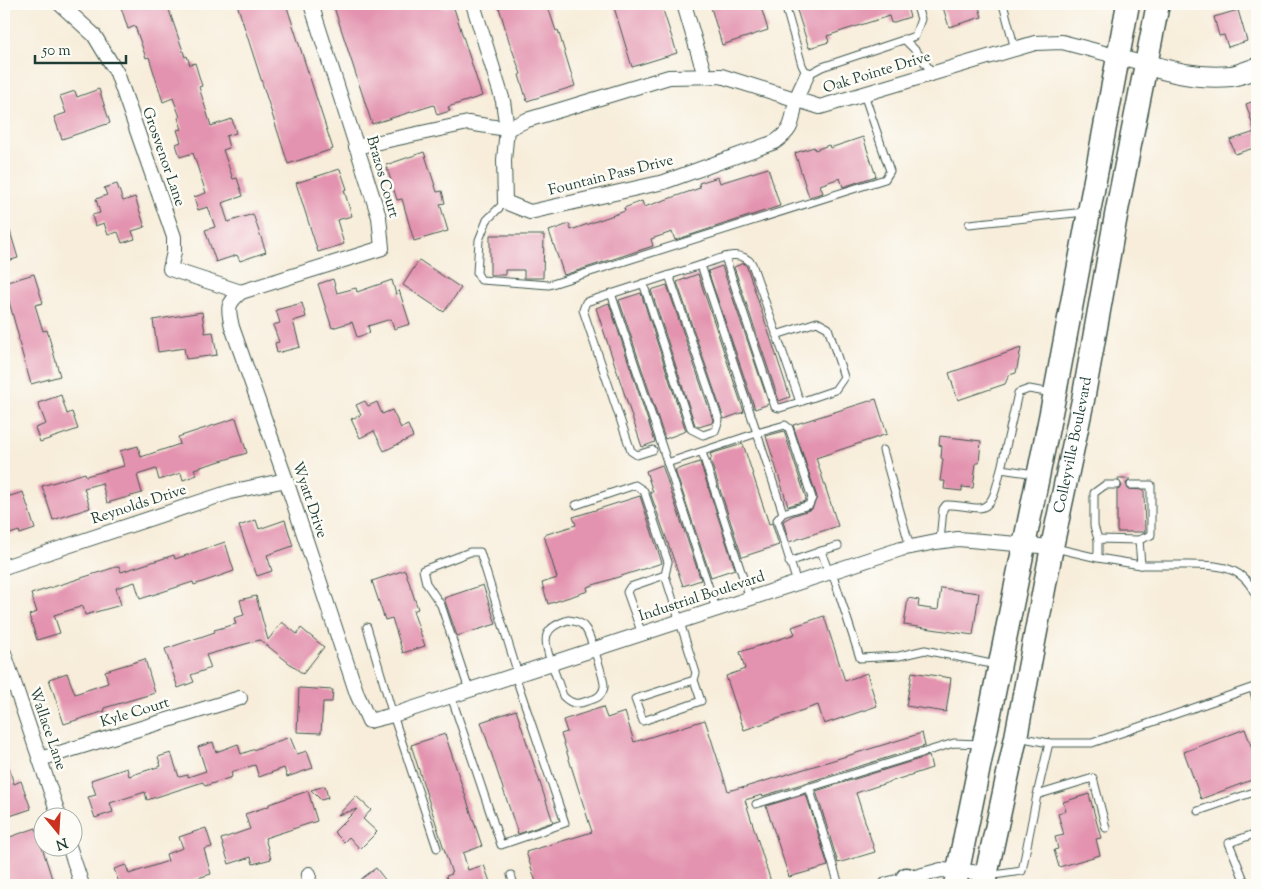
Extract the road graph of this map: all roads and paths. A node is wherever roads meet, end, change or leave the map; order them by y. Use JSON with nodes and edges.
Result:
{"nodes":[{"id":1,"x":60,"y":4,"type":"edge"},
{"id":2,"x":311,"y":4,"type":"edge"},
{"id":3,"x":473,"y":4,"type":"edge"},
{"id":4,"x":684,"y":4,"type":"edge"},
{"id":5,"x":789,"y":4,"type":"edge"},
{"id":6,"x":916,"y":4,"type":"edge"},
{"id":7,"x":1012,"y":4,"type":"edge"},
{"id":8,"x":1128,"y":4,"type":"edge"},
{"id":9,"x":1158,"y":4,"type":"edge"},
{"id":10,"x":1003,"y":5,"type":"edge"},
{"id":11,"x":904,"y":39,"type":"junction"},
{"id":12,"x":1015,"y":49,"type":"junction"},
{"id":13,"x":1117,"y":57,"type":"junction"},
{"id":14,"x":1146,"y":64,"type":"junction"},
{"id":15,"x":1257,"y":68,"type":"edge"},
{"id":16,"x":933,"y":74,"type":"junction"},
{"id":17,"x":807,"y":75,"type":"junction"},
{"id":18,"x":705,"y":76,"type":"junction"},
{"id":19,"x":864,"y":94,"type":"junction"},
{"id":20,"x":796,"y":100,"type":"junction"},
{"id":21,"x":507,"y":129,"type":"junction"},
{"id":22,"x":356,"y":147,"type":"junction"},
{"id":23,"x":505,"y":202,"type":"junction"},
{"id":24,"x":1088,"y":211,"type":"junction"},
{"id":25,"x":969,"y":224,"type":"dead end"},
{"id":26,"x":725,"y":257,"type":"junction"},
{"id":27,"x":701,"y":265,"type":"junction"},
{"id":28,"x":669,"y":275,"type":"junction"},
{"id":29,"x":643,"y":283,"type":"junction"},
{"id":30,"x":241,"y":292,"type":"junction"},
{"id":31,"x":611,"y":294,"type":"junction"},
{"id":32,"x":776,"y":335,"type":"junction"},
{"id":33,"x":1055,"y":393,"type":"junction"},
{"id":34,"x":800,"y":402,"type":"junction"},
{"id":35,"x":757,"y":434,"type":"junction"},
{"id":36,"x":653,"y":450,"type":"dead end"},
{"id":37,"x":884,"y":450,"type":"dead end"},
{"id":38,"x":702,"y":452,"type":"junction"},
{"id":39,"x":667,"y":463,"type":"junction"},
{"id":40,"x":1001,"y":469,"type":"junction"},
{"id":41,"x":1038,"y":475,"type":"junction"},
{"id":42,"x":286,"y":480,"type":"junction"},
{"id":43,"x":1117,"y":485,"type":"dead end"},
{"id":44,"x":1131,"y":485,"type":"dead end"},
{"id":45,"x":576,"y":505,"type":"dead end"},
{"id":46,"x":783,"y":513,"type":"junction"},
{"id":47,"x":1098,"y":539,"type":"junction"},
{"id":48,"x":1139,"y":540,"type":"junction"},
{"id":49,"x":940,"y":541,"type":"junction"},
{"id":50,"x":1024,"y":544,"type":"junction"},
{"id":51,"x":838,"y":546,"type":"dead end"},
{"id":52,"x":910,"y":547,"type":"junction"},
{"id":53,"x":1052,"y":547,"type":"junction"},
{"id":54,"x":821,"y":551,"type":"junction"},
{"id":55,"x":1098,"y":558,"type":"junction"},
{"id":56,"x":789,"y":562,"type":"junction"},
{"id":57,"x":1141,"y":564,"type":"junction"},
{"id":58,"x":4,"y":567,"type":"edge"},
{"id":59,"x":830,"y":572,"type":"junction"},
{"id":60,"x":665,"y":575,"type":"junction"},
{"id":61,"x":797,"y":583,"type":"junction"},
{"id":62,"x":750,"y":598,"type":"junction"},
{"id":63,"x":1257,"y":599,"type":"edge"},
{"id":64,"x":716,"y":609,"type":"junction"},
{"id":65,"x":681,"y":621,"type":"junction"},
{"id":66,"x":367,"y":627,"type":"dead end"},
{"id":67,"x":642,"y":634,"type":"junction"},
{"id":68,"x":594,"y":649,"type":"junction"},
{"id":69,"x":4,"y":653,"type":"edge"},
{"id":70,"x":552,"y":663,"type":"junction"},
{"id":71,"x":999,"y":666,"type":"junction"},
{"id":72,"x":517,"y":675,"type":"junction"},
{"id":73,"x":694,"y":680,"type":"junction"},
{"id":74,"x":1255,"y":687,"type":"edge"},
{"id":75,"x":469,"y":690,"type":"junction"},
{"id":76,"x":451,"y":696,"type":"junction"},
{"id":77,"x":240,"y":698,"type":"dead end"},
{"id":78,"x":1257,"y":702,"type":"edge"},
{"id":79,"x":393,"y":715,"type":"junction"},
{"id":80,"x":369,"y":721,"type":"joint"},
{"id":81,"x":1016,"y":737,"type":"junction"},
{"id":82,"x":1049,"y":743,"type":"junction"},
{"id":83,"x":983,"y":745,"type":"junction"},
{"id":84,"x":40,"y":759,"type":"junction"},
{"id":85,"x":809,"y":787,"type":"junction"},
{"id":86,"x":1257,"y":791,"type":"edge"},
{"id":87,"x":1037,"y":795,"type":"junction"},
{"id":88,"x":756,"y":804,"type":"dead end"},
{"id":89,"x":56,"y":806,"type":"edge"},
{"id":90,"x":1198,"y":811,"type":"dead end"},
{"id":91,"x":1106,"y":828,"type":"dead end"},
{"id":92,"x":1257,"y":833,"type":"edge"},
{"id":93,"x":437,"y":848,"type":"dead end"},
{"id":94,"x":72,"y":856,"type":"edge"},
{"id":95,"x":511,"y":875,"type":"dead end"},
{"id":96,"x":956,"y":878,"type":"edge"},
{"id":97,"x":985,"y":879,"type":"edge"},
{"id":98,"x":903,"y":883,"type":"edge"},
{"id":99,"x":82,"y":885,"type":"edge"},
{"id":100,"x":514,"y":885,"type":"edge"},
{"id":101,"x":839,"y":885,"type":"edge"},
{"id":102,"x":1246,"y":885,"type":"edge"}],
"edges":[{"from":1,"to":30,"type":"street","name":"Grosvenor Lane"},
{"from":2,"to":22,"type":"street","name":"Brazos Court"},
{"from":3,"to":21,"type":"street"},
{"from":4,"to":18,"type":"street"},
{"from":5,"to":17,"type":"lane"},
{"from":6,"to":11,"type":"lane"},
{"from":7,"to":10,"type":"lane"},
{"from":8,"to":13,"type":"main road","name":"Colleyville Boulevard"},
{"from":9,"to":14,"type":"main road","name":"Colleyville Boulevard"},
{"from":10,"to":12,"type":"lane"},
{"from":11,"to":16,"type":"lane"},
{"from":11,"to":17,"type":"lane"},
{"from":12,"to":13,"type":"street","name":"Oak Pointe Drive"},
{"from":12,"to":16,"type":"street","name":"Oak Pointe Drive"},
{"from":13,"to":14,"type":"street","name":"Oak Pointe Drive"},
{"from":13,"to":24,"type":"main road","name":"Colleyville Boulevard"},
{"from":14,"to":15,"type":"main road"},
{"from":14,"to":53,"type":"main road","name":"Colleyville Boulevard"},
{"from":16,"to":19,"type":"street","name":"Oak Pointe Drive"},
{"from":17,"to":20,"type":"street","name":"Fountain Pass Drive"},
{"from":18,"to":20,"type":"street","name":"Oak Pointe Drive"},
{"from":18,"to":21,"type":"street","name":"Oak Pointe Drive"},
{"from":19,"to":20,"type":"street","name":"Oak Pointe Drive"},
{"from":19,"to":23,"type":"lane"},
{"from":20,"to":23,"type":"street","name":"Fountain Pass Drive"},
{"from":21,"to":22,"type":"street"},
{"from":21,"to":23,"type":"street"},
{"from":22,"to":30,"type":"street","name":"Brazos Court"},
{"from":24,"to":25,"type":"lane"},
{"from":24,"to":33,"type":"main road","name":"Colleyville Boulevard"},
{"from":26,"to":27,"type":"lane"},
{"from":26,"to":32,"type":"lane"},
{"from":26,"to":34,"type":"lane"},
{"from":27,"to":28,"type":"lane"},
{"from":27,"to":35,"type":"lane"},
{"from":28,"to":29,"type":"lane"},
{"from":28,"to":29,"type":"lane"},
{"from":29,"to":31,"type":"lane"},
{"from":30,"to":42,"type":"street","name":"Wyatt Drive"},
{"from":31,"to":36,"type":"lane"},
{"from":31,"to":39,"type":"lane"},
{"from":32,"to":34,"type":"lane"},
{"from":32,"to":34,"type":"lane"},
{"from":33,"to":40,"type":"lane"},
{"from":33,"to":41,"type":"main road","name":"Colleyville Boulevard"},
{"from":35,"to":38,"type":"lane"},
{"from":35,"to":46,"type":"lane"},
{"from":35,"to":46,"type":"lane"},
{"from":37,"to":52,"type":"lane"},
{"from":38,"to":39,"type":"lane"},
{"from":38,"to":62,"type":"lane"},
{"from":39,"to":64,"type":"lane"},
{"from":40,"to":41,"type":"lane"},
{"from":40,"to":49,"type":"lane"},
{"from":41,"to":50,"type":"main road","name":"Colleyville Boulevard"},
{"from":42,"to":58,"type":"street","name":"Reynolds Drive"},
{"from":42,"to":80,"type":"street","name":"Wyatt Drive"},
{"from":43,"to":47,"type":"lane"},
{"from":44,"to":48,"type":"lane"},
{"from":45,"to":60,"type":"lane"},
{"from":46,"to":56,"type":"lane"},
{"from":47,"to":48,"type":"lane"},
{"from":47,"to":55,"type":"lane"},
{"from":48,"to":57,"type":"lane"},
{"from":49,"to":50,"type":"street","name":"Industrial Boulevard"},
{"from":49,"to":52,"type":"street","name":"Industrial Boulevard"},
{"from":50,"to":53,"type":"street","name":"Industrial Boulevard"},
{"from":50,"to":71,"type":"main road","name":"Colleyville Boulevard"},
{"from":51,"to":54,"type":"lane"},
{"from":52,"to":59,"type":"street","name":"Industrial Boulevard"},
{"from":53,"to":55,"type":"lane"},
{"from":53,"to":81,"type":"main road","name":"Colleyville Boulevard"},
{"from":54,"to":56,"type":"lane"},
{"from":54,"to":59,"type":"lane"},
{"from":55,"to":57,"type":"lane"},
{"from":56,"to":61,"type":"lane"},
{"from":57,"to":63,"type":"lane"},
{"from":59,"to":61,"type":"street","name":"Industrial Boulevard"},
{"from":59,"to":71,"type":"lane"},
{"from":60,"to":65,"type":"lane"},
{"from":60,"to":67,"type":"lane"},
{"from":61,"to":62,"type":"street","name":"Industrial Boulevard"},
{"from":62,"to":64,"type":"street","name":"Industrial Boulevard"},
{"from":64,"to":65,"type":"street","name":"Industrial Boulevard"},
{"from":65,"to":67,"type":"street","name":"Industrial Boulevard"},
{"from":65,"to":73,"type":"lane"},
{"from":66,"to":79,"type":"lane"},
{"from":67,"to":68,"type":"street","name":"Industrial Boulevard"},
{"from":68,"to":70,"type":"street","name":"Industrial Boulevard"},
{"from":68,"to":70,"type":"lane"},
{"from":68,"to":70,"type":"lane"},
{"from":69,"to":84,"type":"street","name":"Wallace Lane"},
{"from":70,"to":72,"type":"street","name":"Industrial Boulevard"},
{"from":71,"to":83,"type":"main road","name":"Colleyville Boulevard"},
{"from":72,"to":75,"type":"street","name":"Industrial Boulevard"},
{"from":72,"to":75,"type":"lane"},
{"from":72,"to":76,"type":"lane"},
{"from":73,"to":73,"type":"lane"},
{"from":74,"to":78,"type":"lane"},
{"from":74,"to":82,"type":"lane"},
{"from":75,"to":76,"type":"street","name":"Industrial Boulevard"},
{"from":76,"to":79,"type":"street","name":"Industrial Boulevard"},
{"from":77,"to":84,"type":"street","name":"Kyle Court"},
{"from":79,"to":80,"type":"street","name":"Industrial Boulevard"},
{"from":79,"to":93,"type":"lane"},
{"from":81,"to":82,"type":"lane"},
{"from":81,"to":97,"type":"main road","name":"Colleyville Boulevard"},
{"from":82,"to":87,"type":"lane"},
{"from":83,"to":85,"type":"lane"},
{"from":83,"to":96,"type":"main road","name":"Colleyville Boulevard"},
{"from":84,"to":89,"type":"street","name":"Wallace Lane"},
{"from":85,"to":88,"type":"lane"},
{"from":85,"to":101,"type":"lane"},
{"from":86,"to":90,"type":"lane"},
{"from":87,"to":91,"type":"lane"},
{"from":87,"to":97,"type":"lane"},
{"from":92,"to":102,"type":"lane"},
{"from":94,"to":99,"type":"street"},
{"from":95,"to":100,"type":"lane"},
{"from":96,"to":97,"type":"street"},
{"from":96,"to":98,"type":"street"}]}
